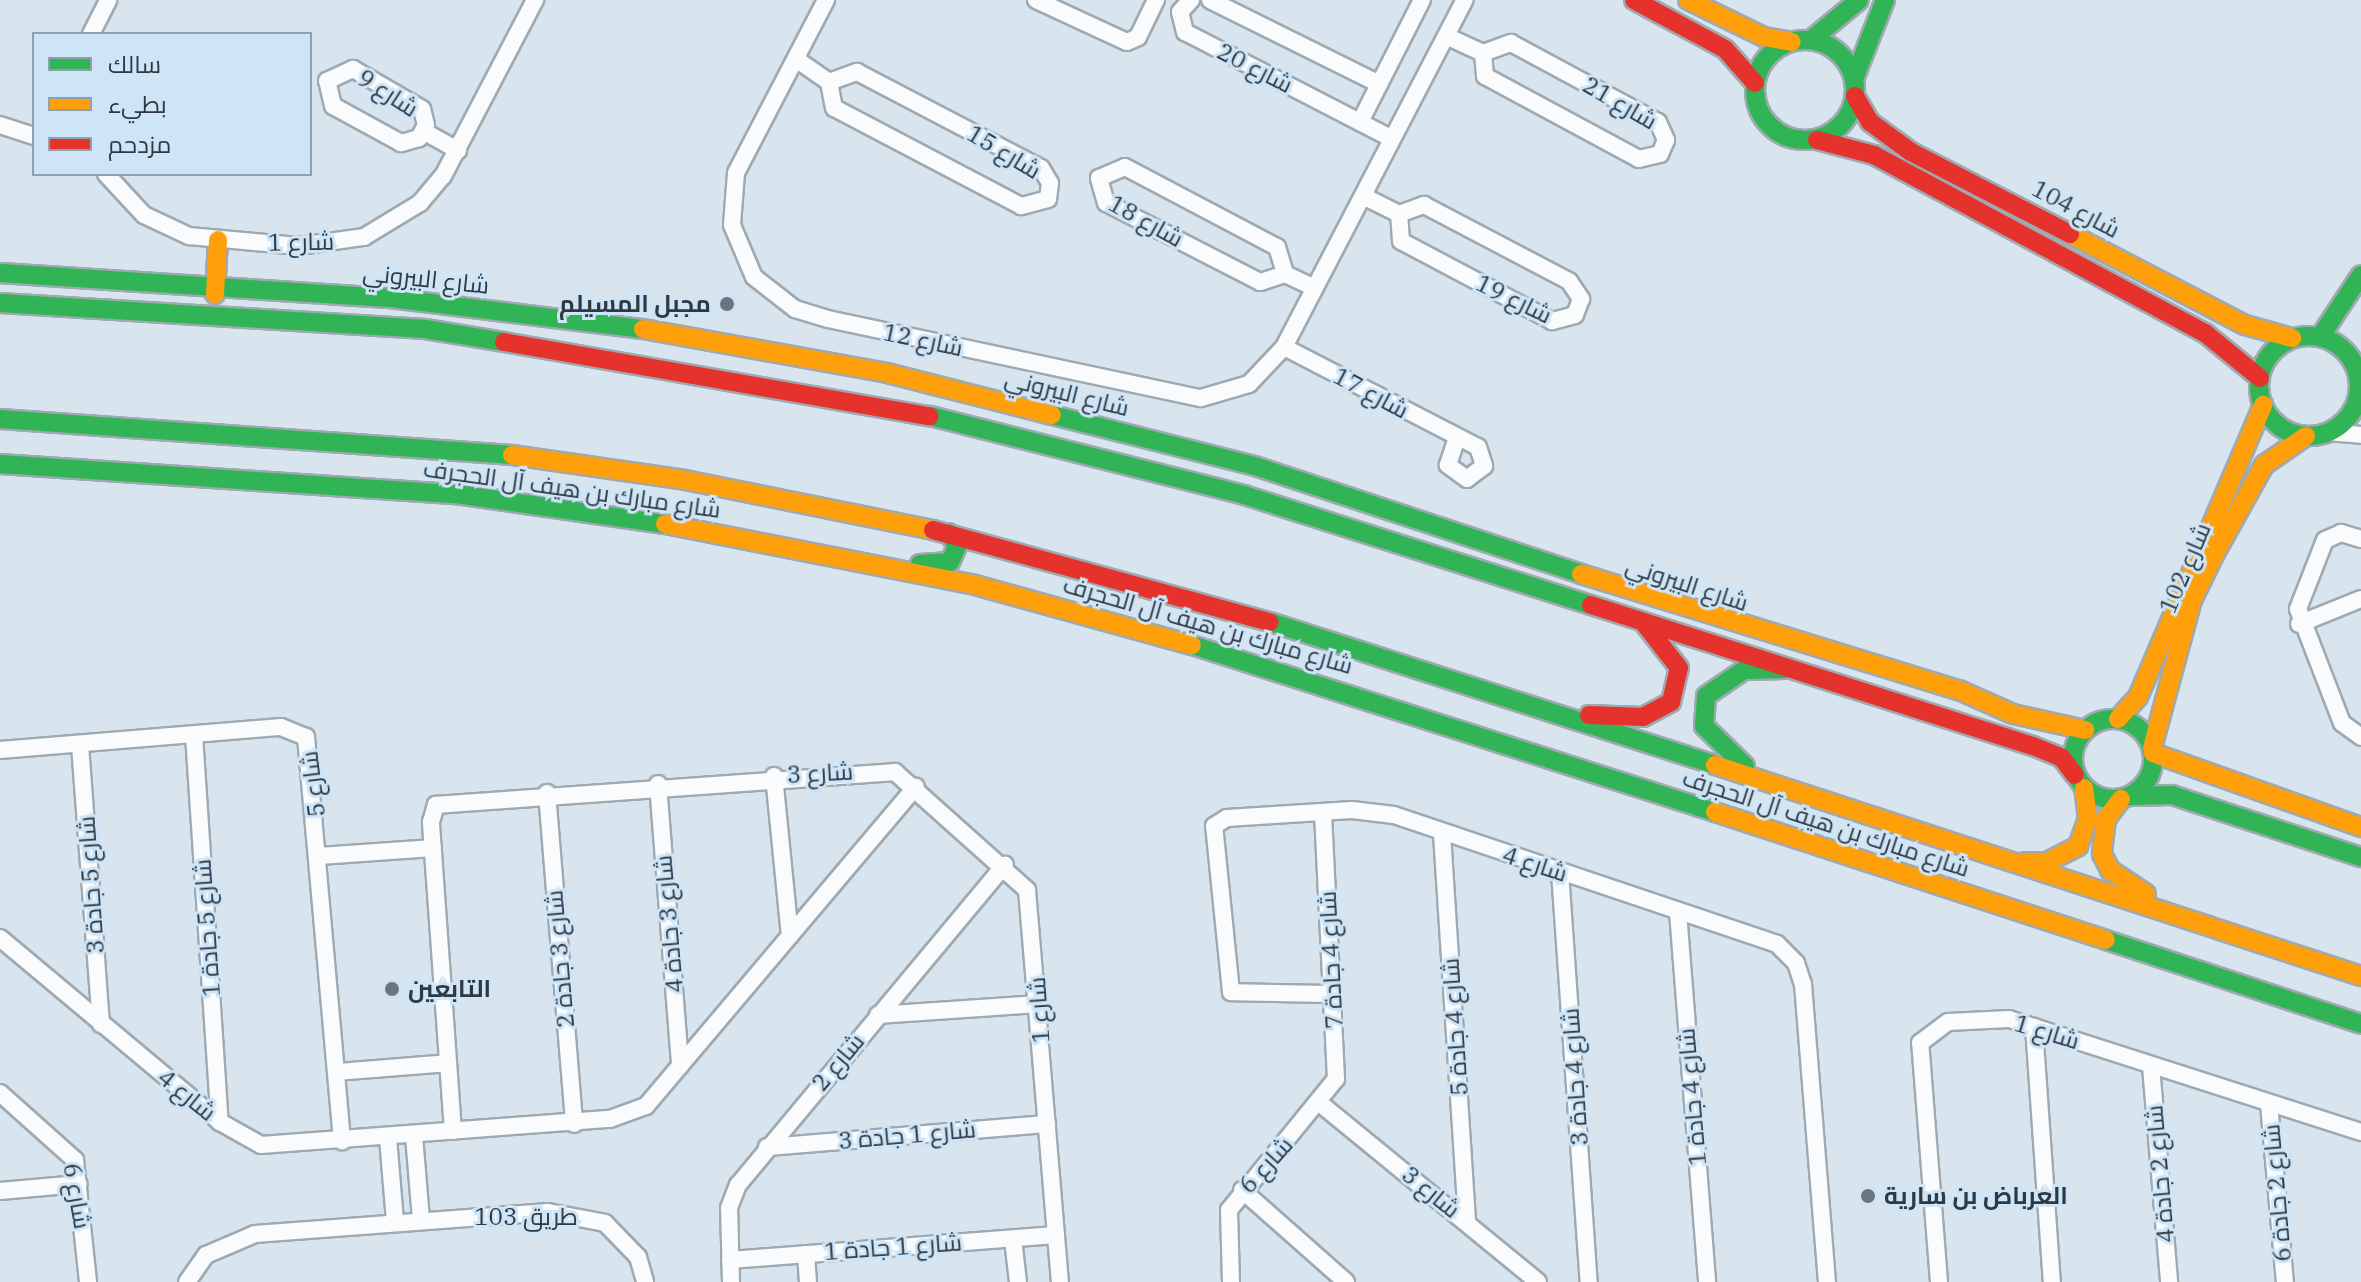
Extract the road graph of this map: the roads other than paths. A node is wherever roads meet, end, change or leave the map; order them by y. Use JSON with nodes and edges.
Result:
{"nodes":[{"id":1,"x":108,"y":0,"type":"edge"},
{"id":2,"x":535,"y":0,"type":"edge"},
{"id":3,"x":826,"y":0,"type":"edge"},
{"id":4,"x":1036,"y":0,"type":"edge"},
{"id":5,"x":1156,"y":0,"type":"edge"},
{"id":6,"x":1191,"y":0,"type":"edge"},
{"id":7,"x":1210,"y":0,"type":"edge"},
{"id":8,"x":1422,"y":0,"type":"edge"},
{"id":9,"x":1465,"y":0,"type":"edge"},
{"id":10,"x":1634,"y":0,"type":"edge"},
{"id":11,"x":1688,"y":0,"type":"edge"},
{"id":12,"x":1859,"y":0,"type":"edge"},
{"id":13,"x":1885,"y":0,"type":"edge"},
{"id":14,"x":92,"y":32,"type":"edge"},
{"id":15,"x":1446,"y":36,"type":"junction"},
{"id":16,"x":1801,"y":41,"type":"junction"},
{"id":17,"x":1483,"y":53,"type":"junction"},
{"id":18,"x":796,"y":59,"type":"junction"},
{"id":19,"x":829,"y":82,"type":"junction"},
{"id":20,"x":1755,"y":83,"type":"junction"},
{"id":21,"x":1379,"y":84,"type":"junction"},
{"id":22,"x":1855,"y":87,"type":"junction"},
{"id":23,"x":1360,"y":122,"type":"junction"},
{"id":24,"x":0,"y":125,"type":"edge"},
{"id":25,"x":425,"y":132,"type":"junction"},
{"id":26,"x":32,"y":135,"type":"edge"},
{"id":27,"x":1390,"y":138,"type":"junction"},
{"id":28,"x":1817,"y":140,"type":"junction"},
{"id":29,"x":458,"y":150,"type":"junction"},
{"id":30,"x":108,"y":176,"type":"edge"},
{"id":31,"x":1363,"y":196,"type":"junction"},
{"id":32,"x":1399,"y":214,"type":"junction"},
{"id":33,"x":218,"y":240,"type":"junction"},
{"id":34,"x":0,"y":273,"type":"edge"},
{"id":35,"x":1285,"y":274,"type":"junction"},
{"id":36,"x":2361,"y":275,"type":"edge"},
{"id":37,"x":195,"y":283,"type":"junction"},
{"id":38,"x":221,"y":284,"type":"junction"},
{"id":39,"x":1315,"y":288,"type":"junction"},
{"id":40,"x":0,"y":303,"type":"edge"},
{"id":41,"x":192,"y":311,"type":"junction"},
{"id":42,"x":221,"y":313,"type":"junction"},
{"id":43,"x":2320,"y":337,"type":"junction"},
{"id":44,"x":2292,"y":338,"type":"junction"},
{"id":45,"x":1284,"y":347,"type":"junction"},
{"id":46,"x":2361,"y":348,"type":"edge"},
{"id":47,"x":2260,"y":378,"type":"junction"},
{"id":48,"x":2360,"y":392,"type":"edge"},
{"id":49,"x":2263,"y":405,"type":"junction"},
{"id":50,"x":0,"y":419,"type":"edge"},
{"id":51,"x":2328,"y":432,"type":"junction"},
{"id":52,"x":2361,"y":435,"type":"edge"},
{"id":53,"x":2306,"y":436,"type":"junction"},
{"id":54,"x":1457,"y":437,"type":"dead end"},
{"id":55,"x":0,"y":464,"type":"edge"},
{"id":56,"x":1339,"y":495,"type":"junction"},
{"id":57,"x":1379,"y":508,"type":"junction"},
{"id":58,"x":1327,"y":521,"type":"junction"},
{"id":59,"x":949,"y":533,"type":"junction"},
{"id":60,"x":1367,"y":534,"type":"junction"},
{"id":61,"x":2361,"y":539,"type":"edge"},
{"id":62,"x":818,"y":552,"type":"junction"},
{"id":63,"x":2361,"y":599,"type":"edge"},
{"id":64,"x":1223,"y":608,"type":"junction"},
{"id":65,"x":1643,"y":622,"type":"junction"},
{"id":66,"x":2299,"y":624,"type":"junction"},
{"id":67,"x":1195,"y":644,"type":"junction"},
{"id":68,"x":1785,"y":669,"type":"junction"},
{"id":69,"x":1556,"y":713,"type":"junction"},
{"id":70,"x":2118,"y":719,"type":"junction"},
{"id":71,"x":2085,"y":730,"type":"junction"},
{"id":72,"x":194,"y":735,"type":"junction"},
{"id":73,"x":2359,"y":735,"type":"edge"},
{"id":74,"x":80,"y":745,"type":"junction"},
{"id":75,"x":0,"y":750,"type":"edge"},
{"id":76,"x":2153,"y":750,"type":"junction"},
{"id":77,"x":774,"y":776,"type":"junction"},
{"id":78,"x":1760,"y":777,"type":"junction"},
{"id":79,"x":2080,"y":781,"type":"junction"},
{"id":80,"x":658,"y":784,"type":"junction"},
{"id":81,"x":916,"y":787,"type":"junction"},
{"id":82,"x":547,"y":793,"type":"junction"},
{"id":83,"x":2125,"y":797,"type":"junction"},
{"id":84,"x":2287,"y":802,"type":"junction"},
{"id":85,"x":2313,"y":811,"type":"junction"},
{"id":86,"x":1323,"y":812,"type":"junction"},
{"id":87,"x":2361,"y":827,"type":"edge"},
{"id":88,"x":2276,"y":829,"type":"junction"},
{"id":89,"x":1442,"y":834,"type":"junction"},
{"id":90,"x":1928,"y":837,"type":"junction"},
{"id":91,"x":2302,"y":837,"type":"junction"},
{"id":92,"x":433,"y":848,"type":"junction"},
{"id":93,"x":320,"y":856,"type":"junction"},
{"id":94,"x":2361,"y":857,"type":"edge"},
{"id":95,"x":1005,"y":865,"type":"junction"},
{"id":96,"x":1560,"y":872,"type":"junction"},
{"id":97,"x":1678,"y":912,"type":"junction"},
{"id":98,"x":2217,"y":927,"type":"junction"},
{"id":99,"x":790,"y":935,"type":"junction"},
{"id":100,"x":0,"y":938,"type":"edge"},
{"id":101,"x":2361,"y":976,"type":"edge"},
{"id":102,"x":1333,"y":994,"type":"junction"},
{"id":103,"x":1038,"y":1004,"type":"junction"},
{"id":104,"x":878,"y":1015,"type":"junction"},
{"id":105,"x":101,"y":1024,"type":"junction"},
{"id":106,"x":2361,"y":1024,"type":"edge"},
{"id":107,"x":2034,"y":1027,"type":"junction"},
{"id":108,"x":448,"y":1063,"type":"junction"},
{"id":109,"x":680,"y":1065,"type":"junction"},
{"id":110,"x":2151,"y":1066,"type":"junction"},
{"id":111,"x":337,"y":1072,"type":"junction"},
{"id":112,"x":0,"y":1093,"type":"edge"},
{"id":113,"x":2269,"y":1104,"type":"junction"},
{"id":114,"x":1322,"y":1105,"type":"junction"},
{"id":115,"x":220,"y":1122,"type":"junction"},
{"id":116,"x":574,"y":1124,"type":"junction"},
{"id":117,"x":1047,"y":1124,"type":"junction"},
{"id":118,"x":453,"y":1131,"type":"junction"},
{"id":119,"x":2361,"y":1132,"type":"edge"},
{"id":120,"x":414,"y":1136,"type":"junction"},
{"id":121,"x":388,"y":1138,"type":"junction"},
{"id":122,"x":342,"y":1141,"type":"junction"},
{"id":123,"x":767,"y":1147,"type":"junction"},
{"id":124,"x":79,"y":1184,"type":"junction"},
{"id":125,"x":1242,"y":1190,"type":"junction"},
{"id":126,"x":0,"y":1191,"type":"edge"},
{"id":127,"x":421,"y":1219,"type":"junction"},
{"id":128,"x":1467,"y":1221,"type":"junction"},
{"id":129,"x":395,"y":1222,"type":"junction"},
{"id":130,"x":1056,"y":1235,"type":"junction"},
{"id":131,"x":1013,"y":1239,"type":"junction"},
{"id":132,"x":806,"y":1254,"type":"junction"},
{"id":133,"x":730,"y":1260,"type":"junction"},
{"id":134,"x":88,"y":1282,"type":"edge"},
{"id":135,"x":187,"y":1282,"type":"edge"},
{"id":136,"x":645,"y":1282,"type":"edge"},
{"id":137,"x":731,"y":1282,"type":"edge"},
{"id":138,"x":808,"y":1282,"type":"edge"},
{"id":139,"x":1018,"y":1282,"type":"edge"},
{"id":140,"x":1060,"y":1282,"type":"edge"},
{"id":141,"x":1231,"y":1282,"type":"edge"},
{"id":142,"x":1346,"y":1282,"type":"edge"},
{"id":143,"x":1538,"y":1282,"type":"edge"},
{"id":144,"x":1589,"y":1282,"type":"edge"},
{"id":145,"x":1707,"y":1282,"type":"edge"},
{"id":146,"x":1827,"y":1282,"type":"edge"},
{"id":147,"x":1939,"y":1282,"type":"edge"},
{"id":148,"x":2052,"y":1282,"type":"edge"},
{"id":149,"x":2169,"y":1282,"type":"edge"},
{"id":150,"x":2285,"y":1282,"type":"edge"}],
"edges":[{"from":1,"to":14,"type":"street"},
{"from":2,"to":29,"type":"street","name":"شارع 1"},
{"from":3,"to":18,"type":"street","name":"شارع 12"},
{"from":4,"to":5,"type":"street"},
{"from":6,"to":23,"type":"street","name":"شارع 20"},
{"from":7,"to":21,"type":"street","name":"شارع 20"},
{"from":8,"to":21,"type":"street"},
{"from":9,"to":15,"type":"street","name":"شارع 12"},
{"from":10,"to":20,"type":"street"},
{"from":11,"to":16,"type":"street"},
{"from":12,"to":16,"type":"street"},
{"from":13,"to":22,"type":"street"},
{"from":15,"to":17,"type":"street"},
{"from":15,"to":27,"type":"street","name":"شارع 12"},
{"from":16,"to":20,"type":"street"},
{"from":16,"to":22,"type":"street"},
{"from":17,"to":17,"type":"street","name":"شارع 21"},
{"from":18,"to":19,"type":"street","name":"شارع 15"},
{"from":18,"to":45,"type":"street","name":"شارع 12"},
{"from":19,"to":19,"type":"street","name":"شارع 15"},
{"from":20,"to":28,"type":"street"},
{"from":21,"to":23,"type":"street"},
{"from":22,"to":28,"type":"street"},
{"from":22,"to":44,"type":"street","name":"شارع 104"},
{"from":23,"to":27,"type":"street","name":"شارع 20"},
{"from":24,"to":26,"type":"street"},
{"from":25,"to":25,"type":"street","name":"شارع 9"},
{"from":25,"to":29,"type":"street","name":"شارع 9"},
{"from":27,"to":31,"type":"street","name":"شارع 12"},
{"from":28,"to":47,"type":"street","name":"شارع 104"},
{"from":29,"to":33,"type":"street","name":"شارع 1"},
{"from":30,"to":33,"type":"street","name":"شارع 1"},
{"from":31,"to":32,"type":"street"},
{"from":31,"to":39,"type":"street","name":"شارع 12"},
{"from":32,"to":32,"type":"street","name":"شارع 19"},
{"from":33,"to":38,"type":"street"},
{"from":34,"to":37,"type":"street","name":"شارع البيروني"},
{"from":35,"to":35,"type":"street","name":"شارع 18"},
{"from":35,"to":39,"type":"street","name":"شارع 18"},
{"from":36,"to":43,"type":"street"},
{"from":37,"to":38,"type":"street","name":"شارع البيروني"},
{"from":37,"to":41,"type":"street"},
{"from":38,"to":42,"type":"street"},
{"from":38,"to":56,"type":"street","name":"شارع البيروني"},
{"from":39,"to":45,"type":"street","name":"شارع 12"},
{"from":40,"to":41,"type":"street","name":"شارع البيروني"},
{"from":41,"to":42,"type":"street","name":"شارع البيروني"},
{"from":42,"to":58,"type":"street","name":"شارع البيروني"},
{"from":43,"to":44,"type":"street"},
{"from":43,"to":48,"type":"street"},
{"from":44,"to":47,"type":"street"},
{"from":45,"to":54,"type":"street","name":"شارع 17"},
{"from":46,"to":48,"type":"street"},
{"from":47,"to":49,"type":"street"},
{"from":48,"to":51,"type":"street"},
{"from":49,"to":53,"type":"street"},
{"from":49,"to":70,"type":"street","name":"شارع 102"},
{"from":50,"to":59,"type":"street","name":"شارع مبارك بن هيف آل الحجرف"},
{"from":51,"to":52,"type":"street"},
{"from":51,"to":53,"type":"street"},
{"from":53,"to":76,"type":"street","name":"شارع 102"},
{"from":55,"to":62,"type":"street","name":"شارع مبارك بن هيف آل الحجرف"},
{"from":56,"to":57,"type":"street","name":"شارع البيروني"},
{"from":56,"to":58,"type":"street"},
{"from":57,"to":60,"type":"street"},
{"from":57,"to":71,"type":"street","name":"شارع البيروني"},
{"from":58,"to":60,"type":"street","name":"شارع البيروني"},
{"from":59,"to":62,"type":"street"},
{"from":59,"to":64,"type":"street","name":"شارع مبارك بن هيف آل الحجرف"},
{"from":60,"to":65,"type":"street","name":"شارع البيروني"},
{"from":61,"to":66,"type":"street"},
{"from":62,"to":67,"type":"street","name":"شارع مبارك بن هيف آل الحجرف"},
{"from":63,"to":66,"type":"street"},
{"from":64,"to":67,"type":"street"},
{"from":64,"to":69,"type":"street","name":"شارع مبارك بن هيف آل الحجرف"},
{"from":65,"to":68,"type":"street","name":"شارع البيروني"},
{"from":65,"to":69,"type":"street"},
{"from":66,"to":73,"type":"street"},
{"from":67,"to":106,"type":"street","name":"شارع مبارك بن هيف آل الحجرف"},
{"from":68,"to":78,"type":"street"},
{"from":68,"to":79,"type":"street","name":"شارع البيروني"},
{"from":69,"to":78,"type":"street","name":"شارع مبارك بن هيف آل الحجرف"},
{"from":70,"to":71,"type":"street"},
{"from":70,"to":76,"type":"street"},
{"from":71,"to":79,"type":"street"},
{"from":72,"to":74,"type":"street","name":"شارع 5"},
{"from":72,"to":93,"type":"street","name":"شارع 5"},
{"from":72,"to":115,"type":"street","name":"شارع 5 جادة 1"},
{"from":74,"to":75,"type":"street","name":"شارع 5"},
{"from":74,"to":105,"type":"street","name":"شارع 5 جادة 3"},
{"from":76,"to":83,"type":"street"},
{"from":76,"to":84,"type":"street"},
{"from":77,"to":80,"type":"street","name":"شارع 3"},
{"from":77,"to":81,"type":"street","name":"شارع 3"},
{"from":77,"to":99,"type":"street"},
{"from":78,"to":90,"type":"street","name":"شارع مبارك بن هيف آل الحجرف"},
{"from":79,"to":83,"type":"street"},
{"from":79,"to":90,"type":"street"},
{"from":80,"to":82,"type":"street","name":"شارع 3"},
{"from":80,"to":109,"type":"street","name":"شارع 3 جادة 4"},
{"from":81,"to":95,"type":"street","name":"شارع 1"},
{"from":81,"to":99,"type":"street"},
{"from":82,"to":92,"type":"street","name":"شارع 3"},
{"from":82,"to":116,"type":"street","name":"شارع 3 جادة 2"},
{"from":83,"to":88,"type":"street"},
{"from":83,"to":98,"type":"street"},
{"from":84,"to":85,"type":"street"},
{"from":84,"to":88,"type":"street"},
{"from":85,"to":87,"type":"street"},
{"from":85,"to":91,"type":"street"},
{"from":86,"to":89,"type":"street","name":"شارع 4"},
{"from":86,"to":102,"type":"street","name":"شارع 4 جادة 7"},
{"from":86,"to":102,"type":"street","name":"شارع 4"},
{"from":88,"to":91,"type":"street"},
{"from":89,"to":96,"type":"street","name":"شارع 4"},
{"from":89,"to":128,"type":"street","name":"شارع 4 جادة 5"},
{"from":90,"to":98,"type":"street","name":"شارع مبارك بن هيف آل الحجرف"},
{"from":91,"to":94,"type":"street"},
{"from":92,"to":93,"type":"street"},
{"from":92,"to":108,"type":"street","name":"شارع 3"},
{"from":93,"to":111,"type":"street","name":"شارع 5"},
{"from":95,"to":103,"type":"street","name":"شارع 1"},
{"from":95,"to":104,"type":"street","name":"شارع 2"},
{"from":96,"to":97,"type":"street","name":"شارع 4"},
{"from":96,"to":144,"type":"street","name":"شارع 4 جادة 3"},
{"from":97,"to":145,"type":"street","name":"شارع 4 جادة 1"},
{"from":97,"to":146,"type":"street","name":"شارع 4"},
{"from":98,"to":101,"type":"street","name":"شارع مبارك بن هيف آل الحجرف"},
{"from":99,"to":109,"type":"street"},
{"from":100,"to":105,"type":"street","name":"شارع 4"},
{"from":102,"to":114,"type":"street","name":"شارع 4 جادة 7"},
{"from":103,"to":104,"type":"street"},
{"from":103,"to":117,"type":"street","name":"شارع 1"},
{"from":104,"to":123,"type":"street","name":"شارع 2"},
{"from":105,"to":115,"type":"street","name":"شارع 4"},
{"from":107,"to":110,"type":"street","name":"شارع 1"},
{"from":107,"to":147,"type":"street","name":"شارع 1"},
{"from":107,"to":148,"type":"street"},
{"from":108,"to":111,"type":"street"},
{"from":108,"to":118,"type":"street","name":"شارع 3"},
{"from":109,"to":116,"type":"street"},
{"from":110,"to":113,"type":"street","name":"شارع 1"},
{"from":110,"to":149,"type":"street","name":"شارع 2 جادة 4"},
{"from":111,"to":122,"type":"street","name":"شارع 5"},
{"from":112,"to":124,"type":"street","name":"شارع 6"},
{"from":113,"to":119,"type":"street","name":"شارع 1"},
{"from":113,"to":150,"type":"street","name":"شارع 2 جادة 6"},
{"from":114,"to":125,"type":"street","name":"شارع 6"},
{"from":114,"to":128,"type":"street","name":"شارع 3"},
{"from":115,"to":122,"type":"street","name":"شارع 4"},
{"from":116,"to":118,"type":"street"},
{"from":117,"to":123,"type":"street","name":"شارع 1 جادة 3"},
{"from":117,"to":130,"type":"street","name":"شارع 1"},
{"from":118,"to":120,"type":"street"},
{"from":120,"to":121,"type":"street","name":"شارع 4"},
{"from":120,"to":127,"type":"street"},
{"from":121,"to":122,"type":"street","name":"شارع 4"},
{"from":121,"to":129,"type":"street"},
{"from":123,"to":133,"type":"street","name":"شارع 2"},
{"from":124,"to":126,"type":"street"},
{"from":124,"to":134,"type":"street","name":"شارع 6"},
{"from":125,"to":141,"type":"street","name":"شارع 6"},
{"from":125,"to":142,"type":"street"},
{"from":127,"to":129,"type":"street","name":"طريق 103"},
{"from":127,"to":136,"type":"street","name":"طريق 103"},
{"from":128,"to":143,"type":"street","name":"شارع 3"},
{"from":129,"to":135,"type":"street","name":"طريق 103"},
{"from":130,"to":131,"type":"street","name":"شارع 1 جادة 1"},
{"from":130,"to":140,"type":"street","name":"شارع 1"},
{"from":131,"to":132,"type":"street","name":"شارع 1 جادة 1"},
{"from":131,"to":139,"type":"street"},
{"from":132,"to":133,"type":"street","name":"شارع 1 جادة 1"},
{"from":132,"to":138,"type":"street"},
{"from":133,"to":137,"type":"street","name":"شارع 2"}]}
